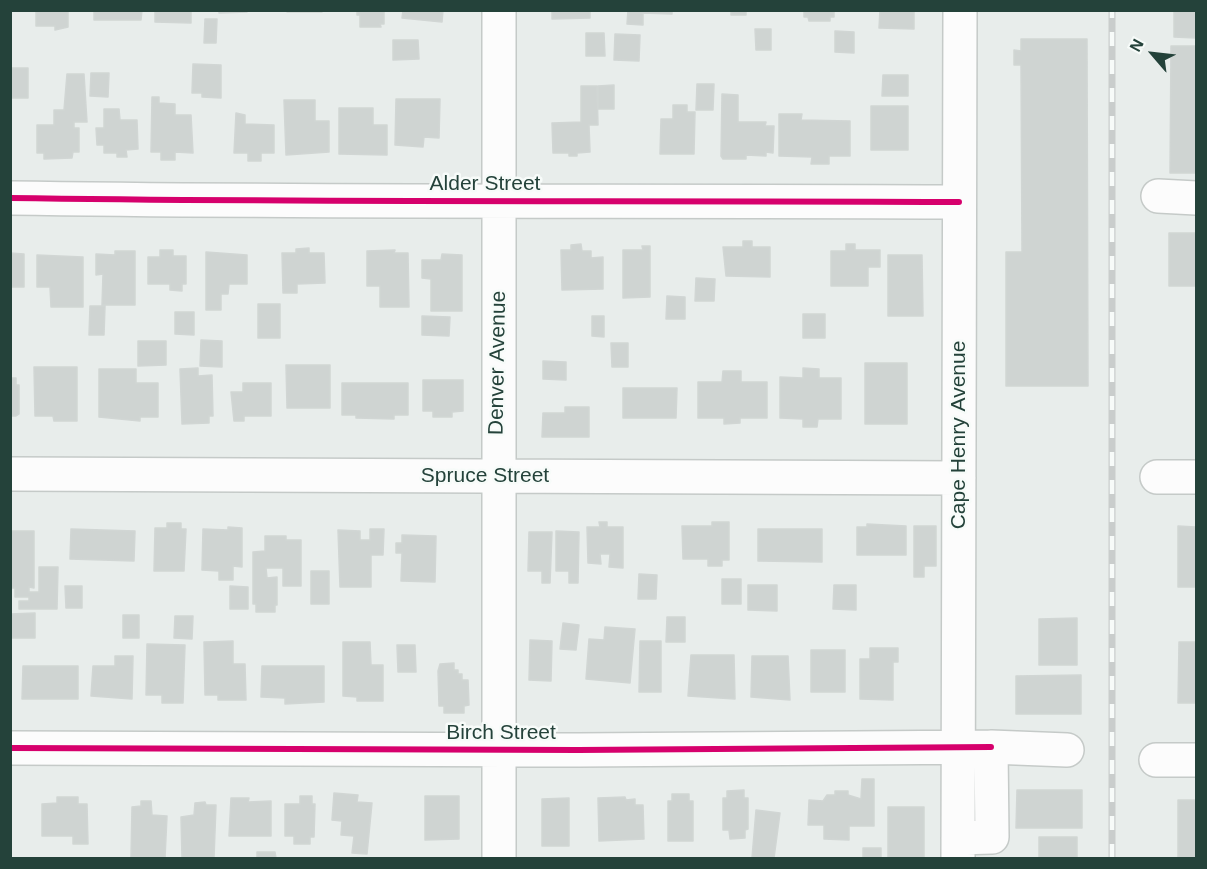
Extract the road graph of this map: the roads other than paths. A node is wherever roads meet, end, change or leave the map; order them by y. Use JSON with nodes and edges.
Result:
{"nodes":[{"id":1,"x":499,"y":10,"type":"edge"},
{"id":2,"x":960,"y":10,"type":"edge"},
{"id":3,"x":1158,"y":196,"type":"dead end"},
{"id":4,"x":10,"y":198,"type":"edge"},
{"id":5,"x":1197,"y":198,"type":"edge"},
{"id":6,"x":500,"y":201,"type":"junction"},
{"id":7,"x":960,"y":202,"type":"junction"},
{"id":8,"x":10,"y":474,"type":"edge"},
{"id":9,"x":497,"y":475,"type":"junction"},
{"id":10,"x":1157,"y":477,"type":"dead end"},
{"id":11,"x":1197,"y":477,"type":"edge"},
{"id":12,"x":959,"y":478,"type":"junction"},
{"id":13,"x":10,"y":747,"type":"edge"},
{"id":14,"x":958,"y":747,"type":"junction"},
{"id":15,"x":991,"y":747,"type":"junction"},
{"id":16,"x":499,"y":750,"type":"junction"},
{"id":17,"x":1067,"y":750,"type":"dead end"},
{"id":18,"x":1156,"y":760,"type":"dead end"},
{"id":19,"x":1197,"y":760,"type":"edge"},
{"id":20,"x":958,"y":848,"type":"edge"},
{"id":21,"x":499,"y":858,"type":"edge"}],
"edges":[{"from":1,"to":6,"type":"street","name":"Denver Avenue"},
{"from":2,"to":7,"type":"street","name":"Cape Henry Avenue"},
{"from":3,"to":5,"type":"street"},
{"from":4,"to":6,"type":"street","name":"Alder Street"},
{"from":6,"to":7,"type":"street","name":"Alder Street"},
{"from":6,"to":9,"type":"street","name":"Denver Avenue"},
{"from":7,"to":12,"type":"street","name":"Cape Henry Avenue"},
{"from":8,"to":9,"type":"street","name":"Spruce Street"},
{"from":9,"to":12,"type":"street","name":"Spruce Street"},
{"from":9,"to":16,"type":"street","name":"Denver Avenue"},
{"from":10,"to":11,"type":"street"},
{"from":12,"to":14,"type":"street","name":"Cape Henry Avenue"},
{"from":13,"to":16,"type":"street","name":"Birch Street"},
{"from":14,"to":15,"type":"street","name":"Birch Street"},
{"from":14,"to":16,"type":"street","name":"Birch Street"},
{"from":14,"to":20,"type":"street","name":"Cape Henry Avenue"},
{"from":15,"to":17,"type":"street","name":"Birch Street"},
{"from":15,"to":20,"type":"street"},
{"from":16,"to":21,"type":"street","name":"Denver Avenue"},
{"from":18,"to":19,"type":"street"}]}
